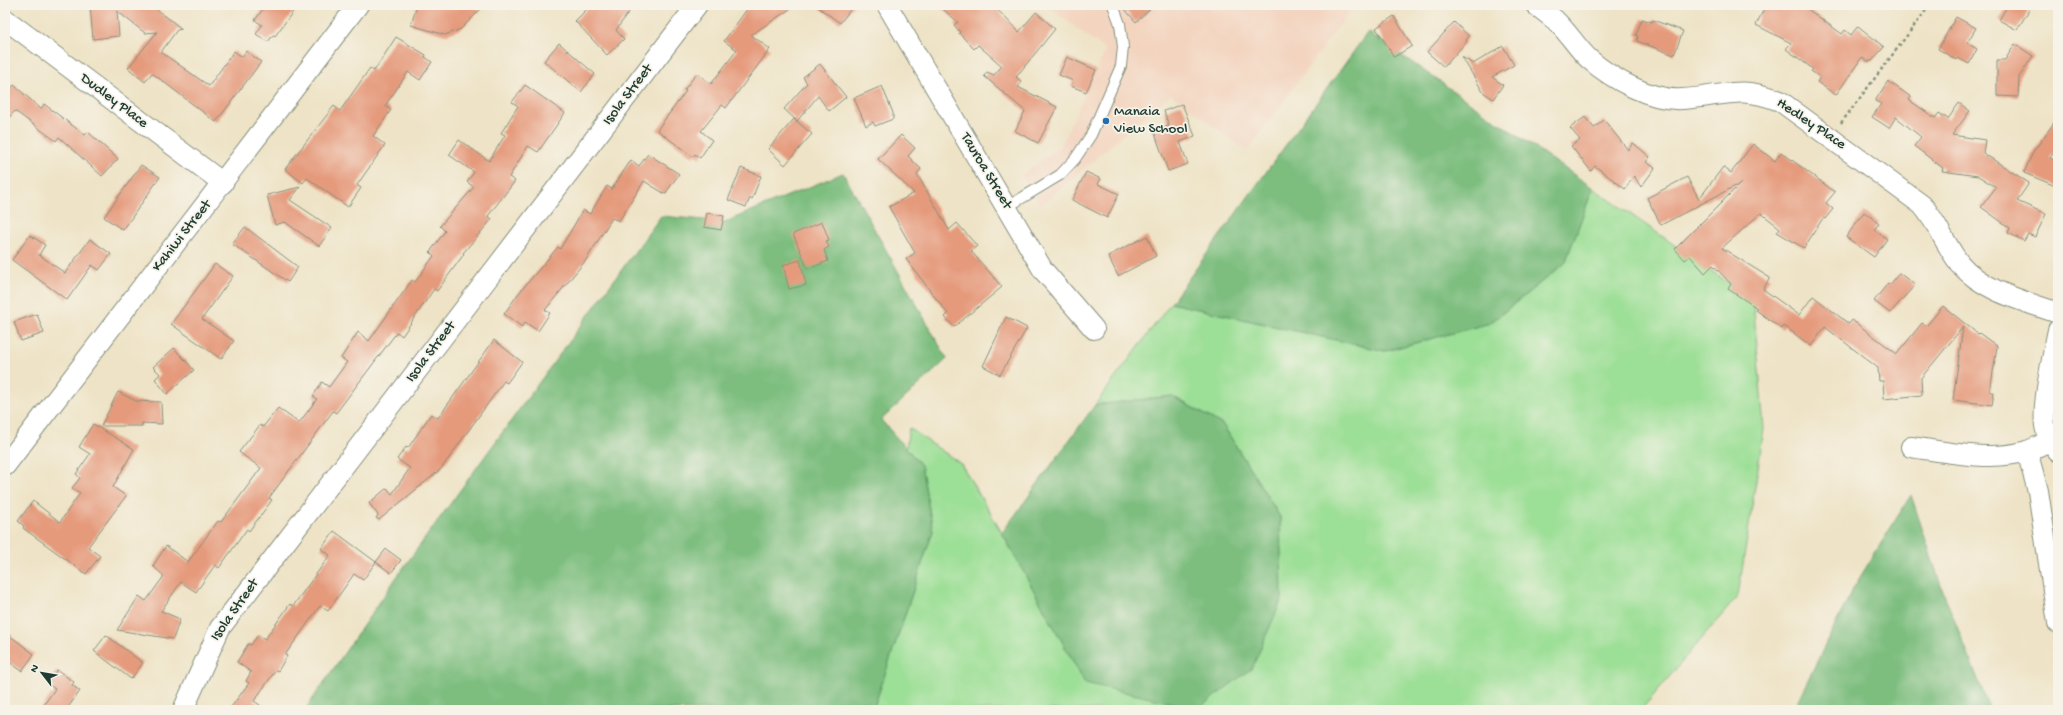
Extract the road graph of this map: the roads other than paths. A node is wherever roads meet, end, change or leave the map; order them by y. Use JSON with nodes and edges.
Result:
{"nodes":[{"id":1,"x":358,"y":5,"type":"edge"},
{"id":2,"x":697,"y":5,"type":"edge"},
{"id":3,"x":887,"y":5,"type":"edge"},
{"id":4,"x":1113,"y":5,"type":"edge"},
{"id":5,"x":1536,"y":5,"type":"edge"},
{"id":6,"x":5,"y":19,"type":"edge"},
{"id":7,"x":223,"y":183,"type":"junction"},
{"id":8,"x":1007,"y":207,"type":"junction"},
{"id":9,"x":2058,"y":313,"type":"edge"},
{"id":10,"x":1094,"y":329,"type":"dead end"},
{"id":11,"x":2058,"y":330,"type":"edge"},
{"id":12,"x":2054,"y":446,"type":"edge"},
{"id":13,"x":1911,"y":447,"type":"dead end"},
{"id":14,"x":2027,"y":451,"type":"junction"},
{"id":15,"x":5,"y":466,"type":"edge"},
{"id":16,"x":2058,"y":623,"type":"edge"},
{"id":17,"x":183,"y":710,"type":"edge"}],
"edges":[{"from":1,"to":7,"type":"street","name":"Kahiwi Street"},
{"from":2,"to":17,"type":"street","name":"Isola Street"},
{"from":3,"to":8,"type":"street","name":"Tauroa Street"},
{"from":4,"to":8,"type":"lane"},
{"from":5,"to":9,"type":"street","name":"Hedley Place"},
{"from":6,"to":7,"type":"street","name":"Dudley Place"},
{"from":7,"to":15,"type":"street","name":"Kahiwi Street"},
{"from":8,"to":10,"type":"street","name":"Tauroa Street"},
{"from":11,"to":12,"type":"street"},
{"from":12,"to":14,"type":"street"},
{"from":13,"to":14,"type":"street"},
{"from":14,"to":16,"type":"street"}]}
